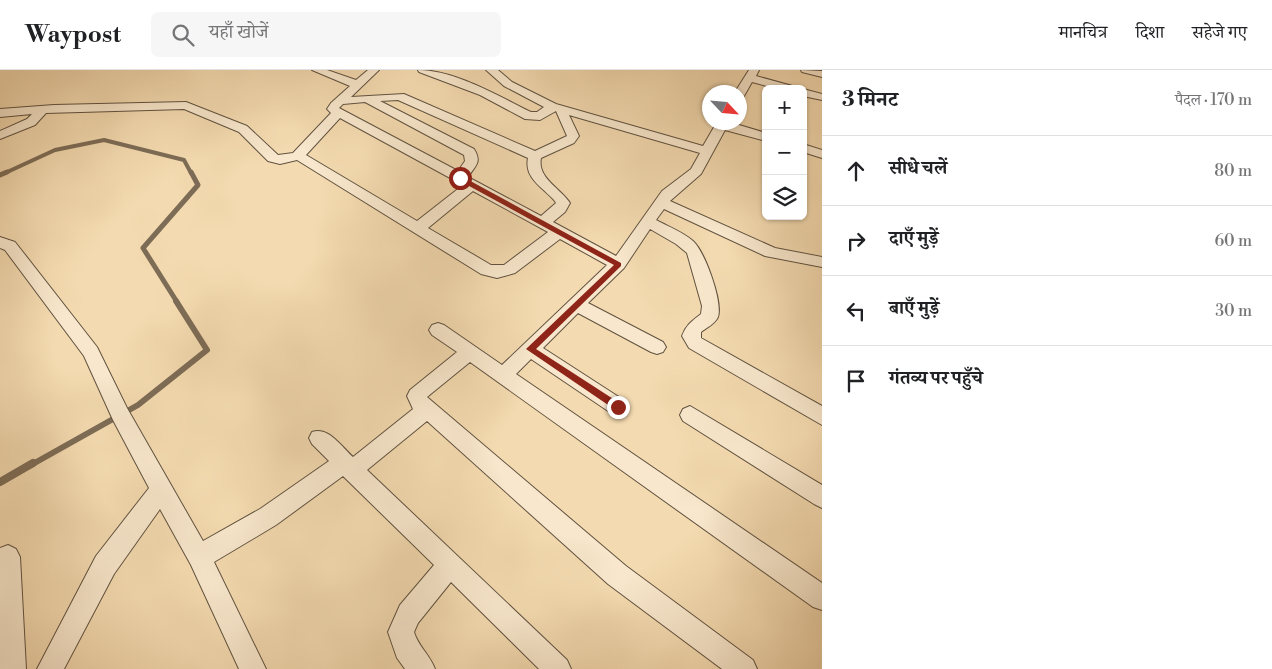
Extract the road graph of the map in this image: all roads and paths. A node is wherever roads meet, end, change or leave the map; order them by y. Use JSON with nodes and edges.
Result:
{"nodes":[{"id":1,"x":317,"y":70,"type":"edge"},
{"id":2,"x":374,"y":70,"type":"edge"},
{"id":3,"x":423,"y":70,"type":"edge"},
{"id":4,"x":491,"y":70,"type":"edge"},
{"id":5,"x":806,"y":70,"type":"edge"},
{"id":6,"x":751,"y":74,"type":"edge"},
{"id":7,"x":822,"y":74,"type":"edge"},
{"id":8,"x":358,"y":84,"type":"junction"},
{"id":9,"x":745,"y":85,"type":"edge"},
{"id":10,"x":781,"y":85,"type":"edge"},
{"id":11,"x":807,"y":93,"type":"edge"},
{"id":12,"x":822,"y":97,"type":"edge"},
{"id":13,"x":365,"y":98,"type":"junction"},
{"id":14,"x":339,"y":107,"type":"junction"},
{"id":15,"x":556,"y":107,"type":"junction"},
{"id":16,"x":42,"y":110,"type":"junction"},
{"id":17,"x":0,"y":113,"type":"edge"},
{"id":18,"x":719,"y":130,"type":"edge"},
{"id":19,"x":743,"y":130,"type":"edge"},
{"id":20,"x":0,"y":135,"type":"edge"},
{"id":21,"x":762,"y":136,"type":"edge"},
{"id":22,"x":496,"y":139,"type":"junction"},
{"id":23,"x":807,"y":149,"type":"edge"},
{"id":24,"x":707,"y":151,"type":"junction"},
{"id":25,"x":469,"y":152,"type":"junction"},
{"id":26,"x":822,"y":154,"type":"edge"},
{"id":27,"x":299,"y":156,"type":"junction"},
{"id":28,"x":535,"y":156,"type":"junction"},
{"id":29,"x":466,"y":182,"type":"junction"},
{"id":30,"x":662,"y":202,"type":"junction"},
{"id":31,"x":648,"y":222,"type":"junction"},
{"id":32,"x":542,"y":223,"type":"junction"},
{"id":33,"x":418,"y":228,"type":"junction"},
{"id":34,"x":559,"y":232,"type":"junction"},
{"id":35,"x":0,"y":242,"type":"edge"},
{"id":36,"x":822,"y":262,"type":"edge"},
{"id":37,"x":618,"y":264,"type":"junction"},
{"id":38,"x":576,"y":305,"type":"junction"},
{"id":39,"x":438,"y":330,"type":"dead end"},
{"id":40,"x":657,"y":347,"type":"dead end"},
{"id":41,"x":530,"y":349,"type":"junction"},
{"id":42,"x":470,"y":352,"type":"junction"},
{"id":43,"x":503,"y":374,"type":"junction"},
{"id":44,"x":618,"y":407,"type":"dead end"},
{"id":45,"x":427,"y":409,"type":"junction"},
{"id":46,"x":690,"y":415,"type":"dead end"},
{"id":47,"x":822,"y":416,"type":"edge"},
{"id":48,"x":319,"y":438,"type":"dead end"},
{"id":49,"x":348,"y":466,"type":"junction"},
{"id":50,"x":162,"y":489,"type":"junction"},
{"id":51,"x":822,"y":497,"type":"edge"},
{"id":52,"x":8,"y":557,"type":"dead end"},
{"id":53,"x":199,"y":557,"type":"junction"},
{"id":54,"x":449,"y":565,"type":"junction"},
{"id":55,"x":822,"y":598,"type":"edge"},
{"id":56,"x":12,"y":669,"type":"edge"},
{"id":57,"x":50,"y":669,"type":"edge"},
{"id":58,"x":253,"y":669,"type":"edge"},
{"id":59,"x":422,"y":669,"type":"edge"},
{"id":60,"x":558,"y":669,"type":"edge"},
{"id":61,"x":744,"y":669,"type":"edge"}],
"edges":[{"from":1,"to":8,"type":"street"},
{"from":2,"to":8,"type":"street"},
{"from":3,"to":15,"type":"street"},
{"from":4,"to":15,"type":"street"},
{"from":5,"to":7,"type":"street"},
{"from":6,"to":9,"type":"street"},
{"from":6,"to":10,"type":"street"},
{"from":8,"to":14,"type":"street"},
{"from":11,"to":12,"type":"street"},
{"from":13,"to":14,"type":"street"},
{"from":13,"to":22,"type":"street"},
{"from":13,"to":25,"type":"street"},
{"from":14,"to":27,"type":"street"},
{"from":14,"to":29,"type":"street"},
{"from":15,"to":24,"type":"street"},
{"from":15,"to":28,"type":"street"},
{"from":16,"to":17,"type":"street"},
{"from":16,"to":20,"type":"street"},
{"from":16,"to":27,"type":"street"},
{"from":18,"to":24,"type":"street"},
{"from":19,"to":21,"type":"street"},
{"from":22,"to":25,"type":"street"},
{"from":22,"to":28,"type":"street"},
{"from":23,"to":26,"type":"street"},
{"from":24,"to":30,"type":"street"},
{"from":25,"to":29,"type":"street"},
{"from":27,"to":33,"type":"street"},
{"from":28,"to":32,"type":"street"},
{"from":29,"to":32,"type":"street"},
{"from":29,"to":33,"type":"street"},
{"from":30,"to":31,"type":"street"},
{"from":30,"to":36,"type":"street"},
{"from":31,"to":37,"type":"street"},
{"from":31,"to":47,"type":"street"},
{"from":32,"to":34,"type":"street"},
{"from":33,"to":34,"type":"street"},
{"from":34,"to":37,"type":"street"},
{"from":35,"to":50,"type":"street"},
{"from":37,"to":38,"type":"street"},
{"from":38,"to":40,"type":"street"},
{"from":38,"to":41,"type":"street"},
{"from":39,"to":42,"type":"street"},
{"from":41,"to":43,"type":"street"},
{"from":41,"to":44,"type":"street"},
{"from":42,"to":43,"type":"street"},
{"from":42,"to":45,"type":"street"},
{"from":43,"to":55,"type":"street"},
{"from":45,"to":49,"type":"street"},
{"from":45,"to":61,"type":"street"},
{"from":46,"to":51,"type":"street"},
{"from":48,"to":49,"type":"street"},
{"from":49,"to":53,"type":"street"},
{"from":49,"to":54,"type":"street"},
{"from":50,"to":53,"type":"street"},
{"from":50,"to":57,"type":"street"},
{"from":52,"to":56,"type":"street"},
{"from":53,"to":58,"type":"street"},
{"from":54,"to":59,"type":"street"},
{"from":54,"to":60,"type":"street"}]}
